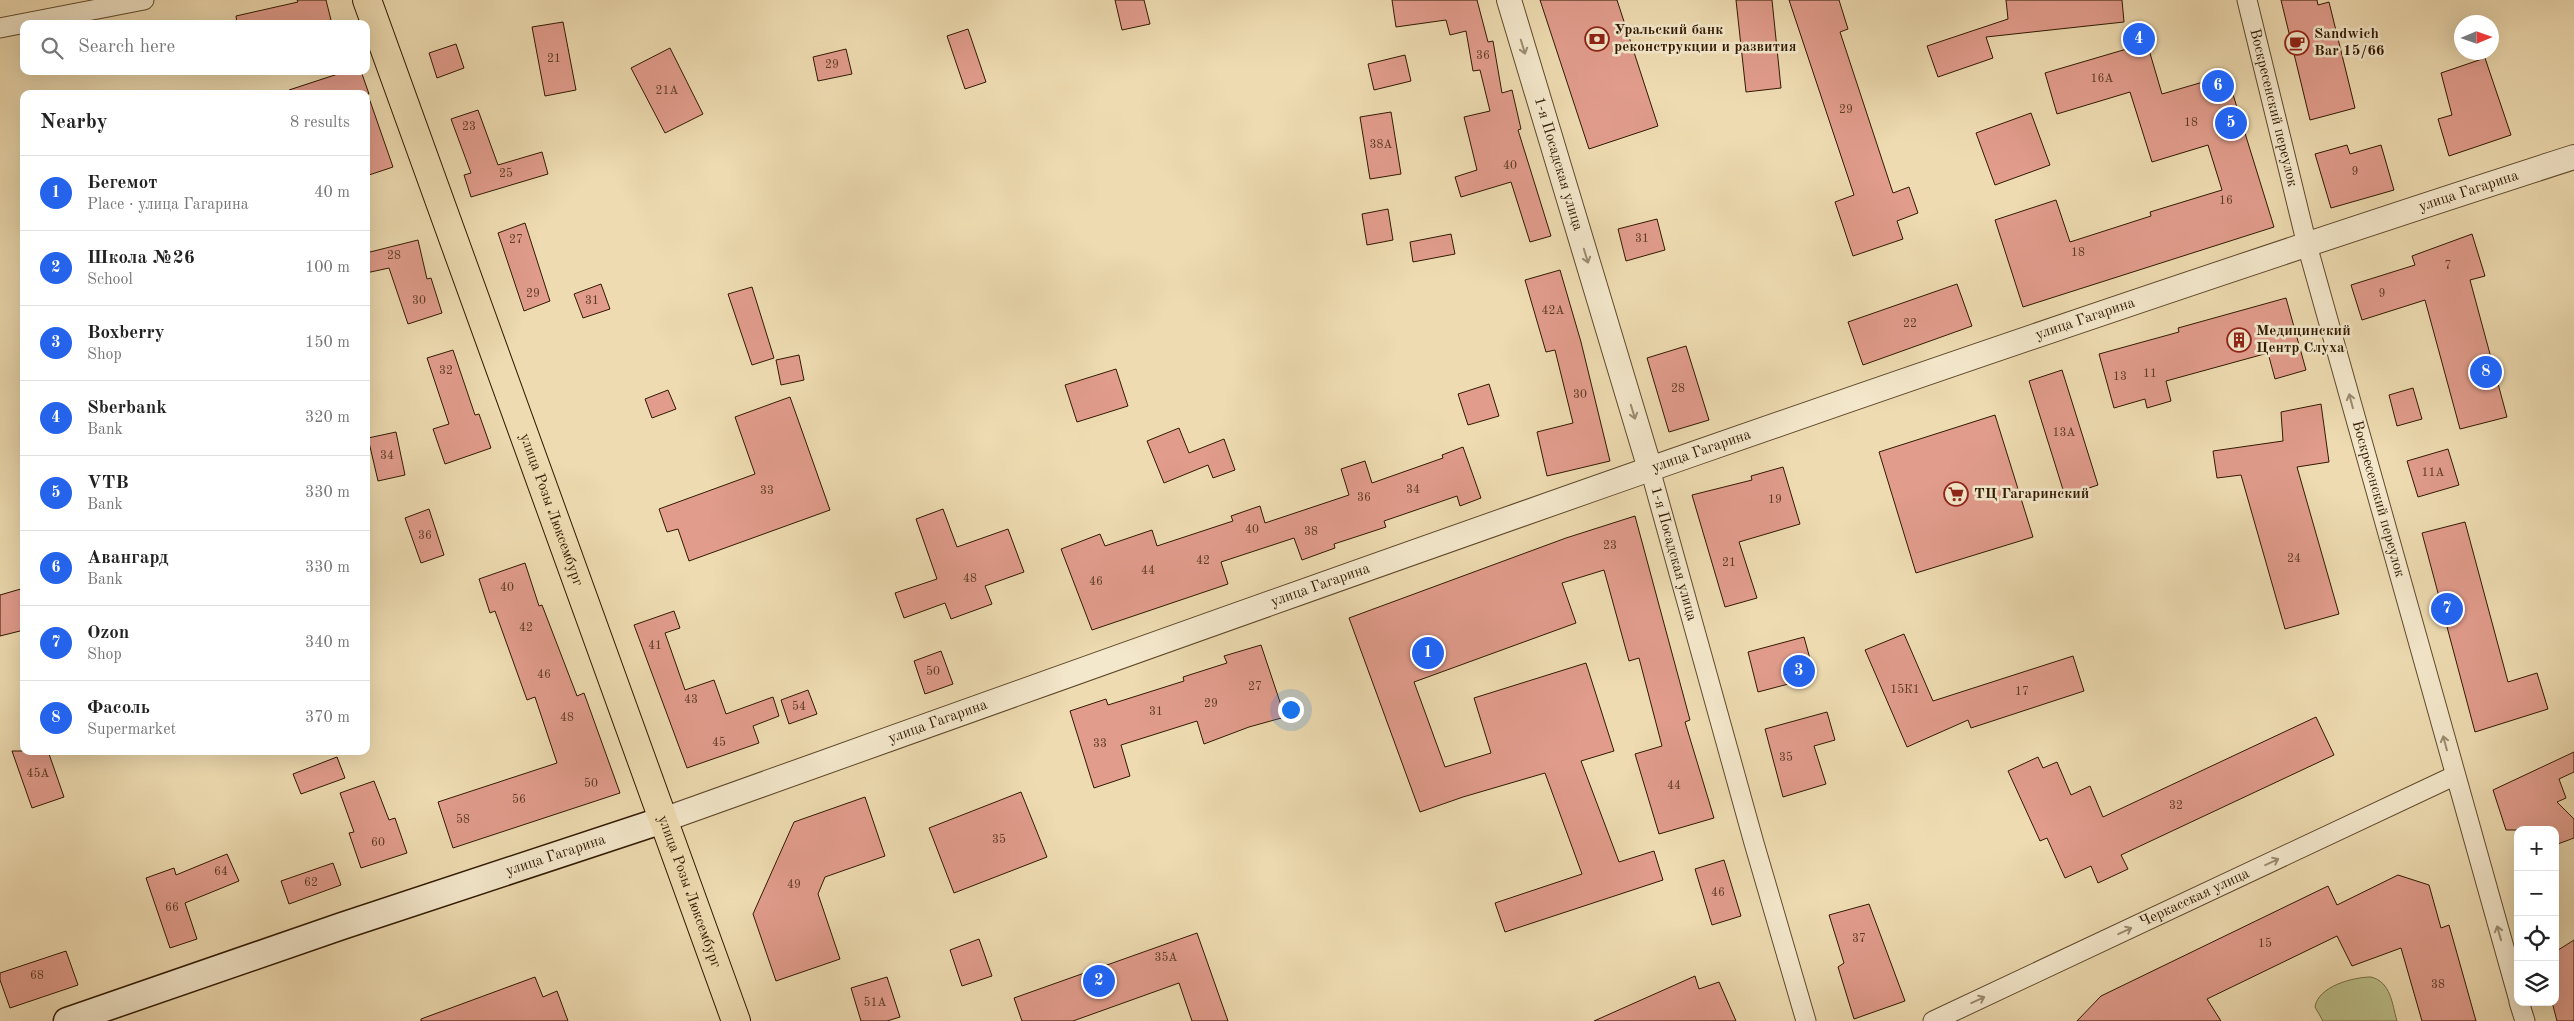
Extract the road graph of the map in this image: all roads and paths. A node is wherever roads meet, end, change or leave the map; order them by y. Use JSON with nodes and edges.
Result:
{"nodes":[{"id":1,"x":144,"y":0,"type":"edge"},
{"id":2,"x":367,"y":0,"type":"edge"},
{"id":3,"x":1509,"y":0,"type":"edge"},
{"id":4,"x":2247,"y":0,"type":"edge"},
{"id":5,"x":41,"y":20,"type":"edge"},
{"id":6,"x":20,"y":24,"type":"edge"},
{"id":7,"x":0,"y":28,"type":"edge"},
{"id":8,"x":2574,"y":158,"type":"edge"},
{"id":9,"x":2308,"y":245,"type":"junction"},
{"id":10,"x":1650,"y":469,"type":"junction"},
{"id":11,"x":2454,"y":776,"type":"junction"},
{"id":12,"x":663,"y":820,"type":"junction"},
{"id":13,"x":2514,"y":983,"type":"edge"},
{"id":14,"x":2520,"y":1006,"type":"edge"},
{"id":15,"x":67,"y":1021,"type":"edge"},
{"id":16,"x":736,"y":1021,"type":"edge"},
{"id":17,"x":1806,"y":1021,"type":"edge"},
{"id":18,"x":1933,"y":1021,"type":"edge"},
{"id":19,"x":2525,"y":1021,"type":"edge"}],
"edges":[{"from":1,"to":5,"type":"street"},
{"from":2,"to":12,"type":"main road","name":"улица Розы Люксембург"},
{"from":3,"to":10,"type":"street","name":"1-я Посадская улица","one_way":true},
{"from":4,"to":9,"type":"street","name":"Воскресенский переулок"},
{"from":6,"to":7,"type":"street"},
{"from":8,"to":9,"type":"street","name":"улица Гагарина"},
{"from":9,"to":10,"type":"street","name":"улица Гагарина"},
{"from":11,"to":9,"type":"street","name":"Воскресенский переулок","one_way":true},
{"from":10,"to":12,"type":"street","name":"улица Гагарина"},
{"from":10,"to":17,"type":"street","name":"1-я Посадская улица"},
{"from":13,"to":11,"type":"street","name":"Воскресенский переулок","one_way":true},
{"from":18,"to":11,"type":"street","name":"Черкасская улица","one_way":true},
{"from":12,"to":15,"type":"main road","name":"улица Гагарина"},
{"from":12,"to":16,"type":"main road","name":"улица Розы Люксембург"},
{"from":14,"to":19,"type":"street"}]}
